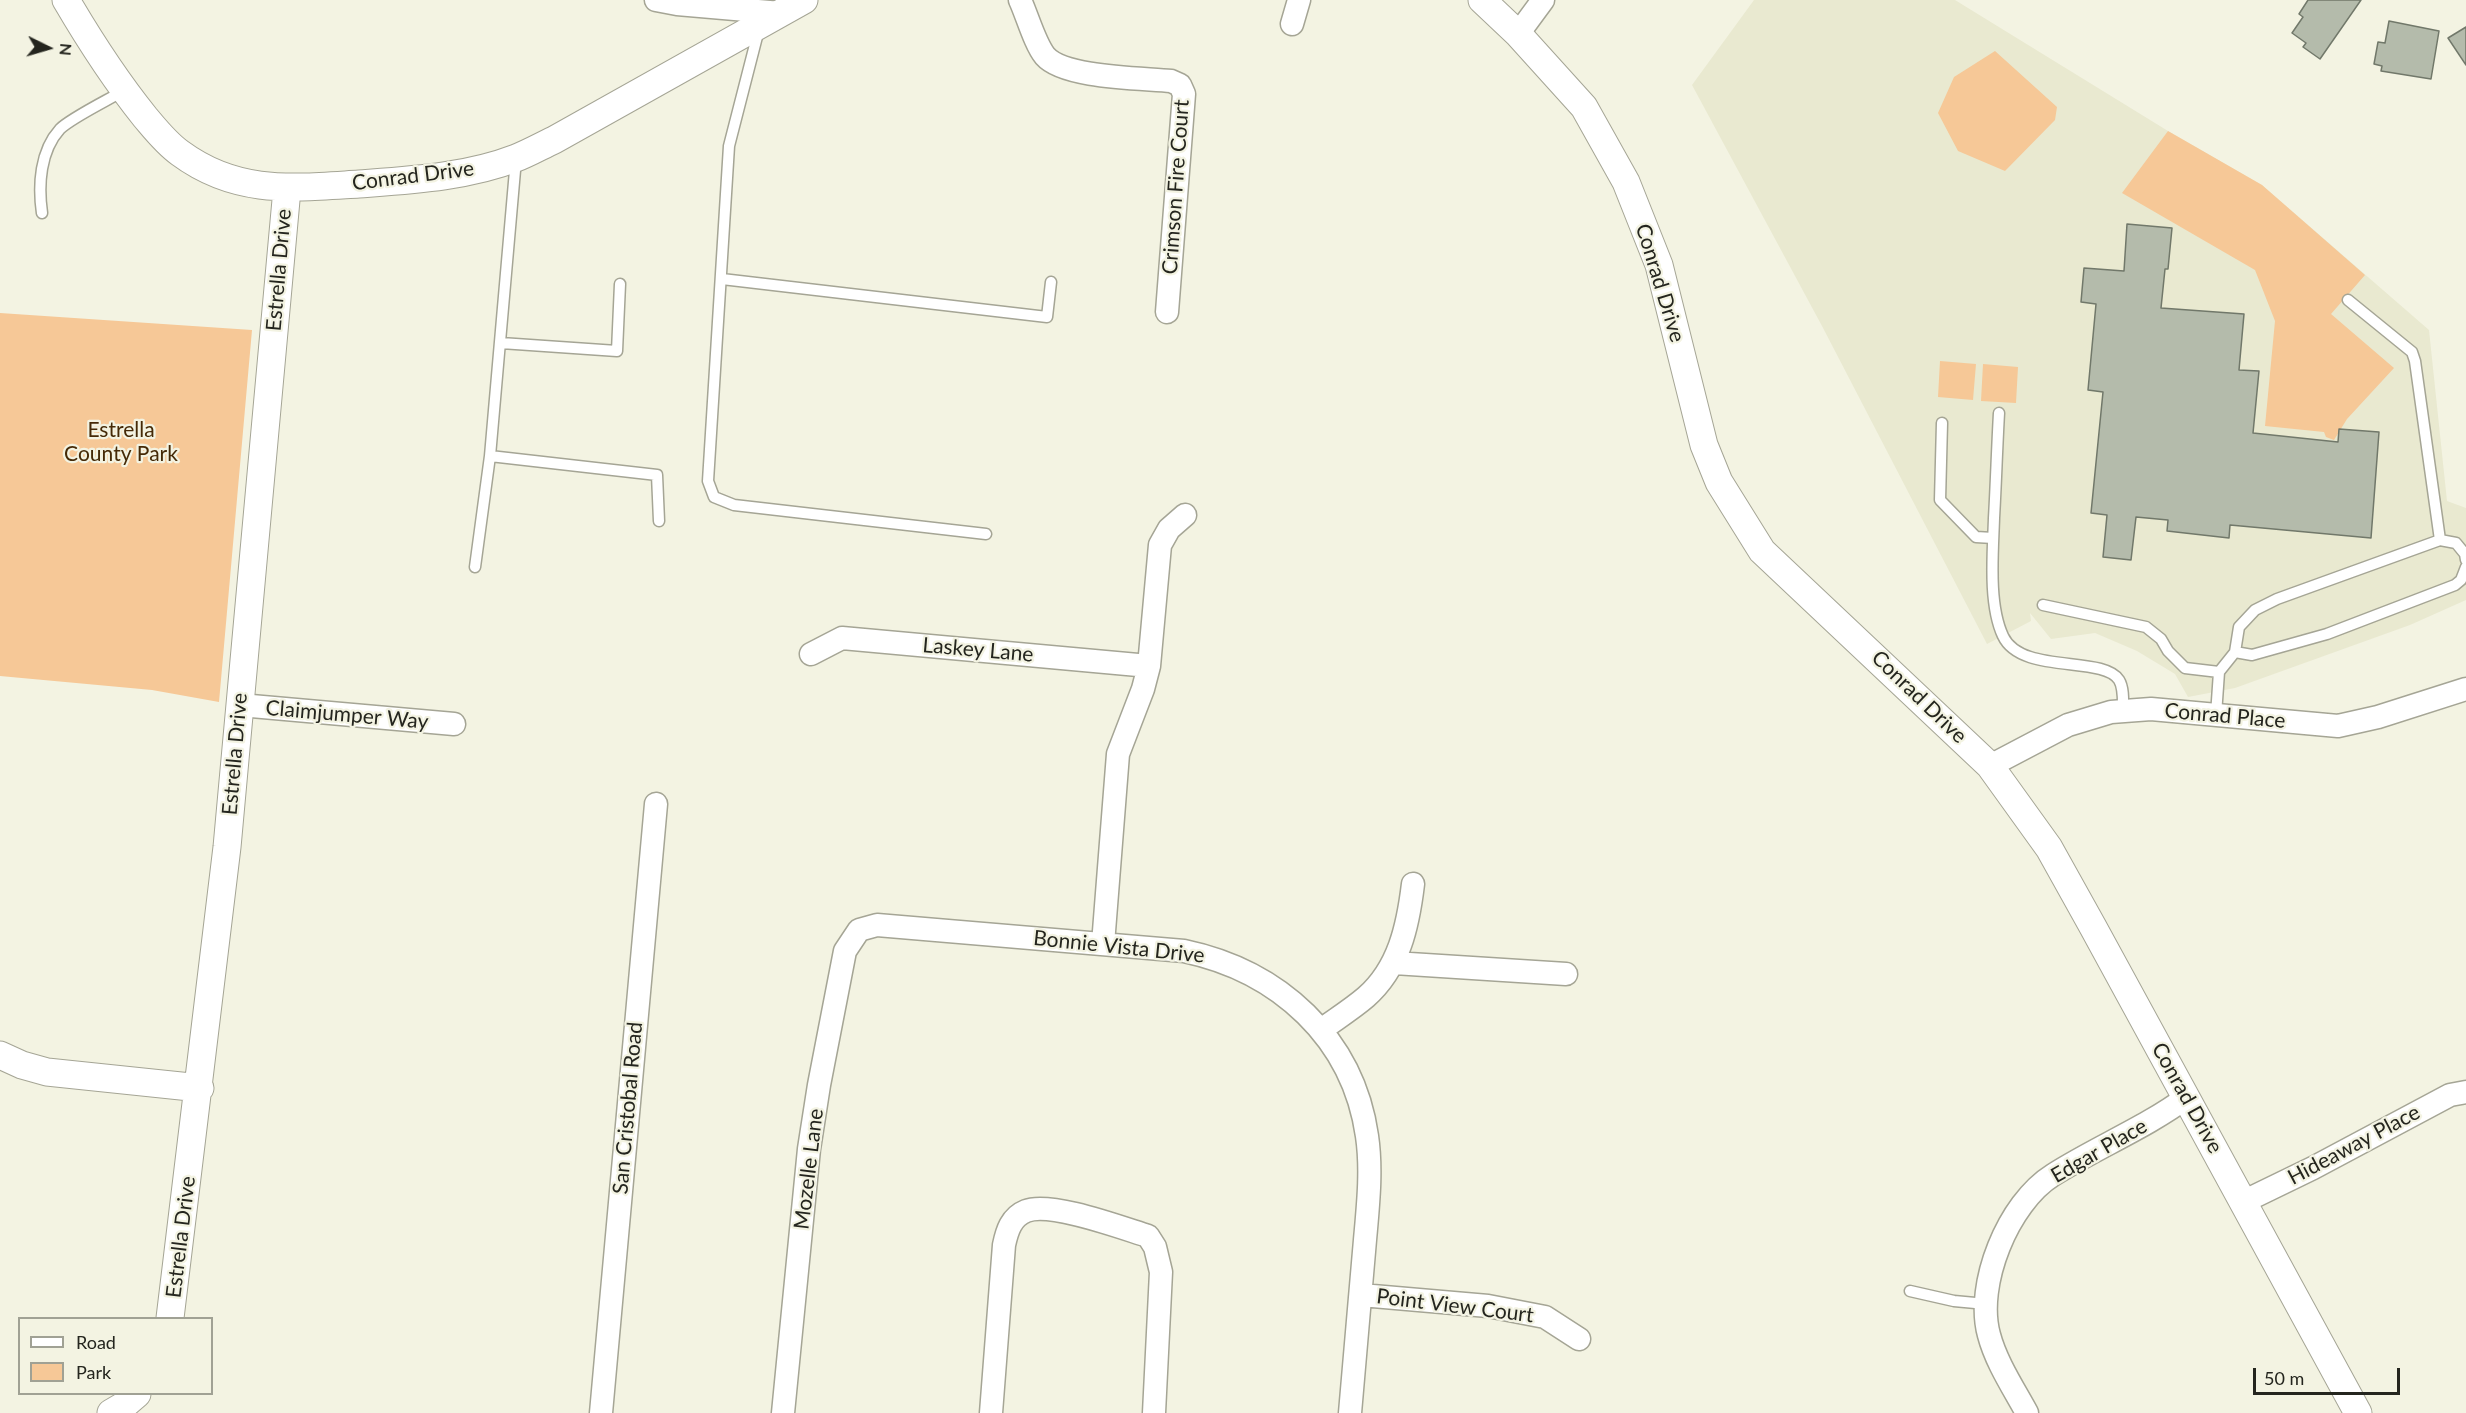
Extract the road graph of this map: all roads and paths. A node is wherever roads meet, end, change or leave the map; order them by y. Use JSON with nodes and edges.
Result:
{"nodes":[{"id":1,"x":66,"y":0,"type":"edge"},
{"id":2,"x":656,"y":0,"type":"edge"},
{"id":3,"x":1020,"y":0,"type":"edge"},
{"id":4,"x":1299,"y":0,"type":"edge"},
{"id":5,"x":1482,"y":0,"type":"edge"},
{"id":6,"x":1543,"y":0,"type":"edge"},
{"id":7,"x":790,"y":7,"type":"edge"},
{"id":8,"x":1292,"y":24,"type":"dead end"},
{"id":9,"x":1518,"y":33,"type":"junction"},
{"id":10,"x":123,"y":90,"type":"junction"},
{"id":11,"x":516,"y":158,"type":"junction"},
{"id":12,"x":287,"y":189,"type":"junction"},
{"id":13,"x":42,"y":213,"type":"dead end"},
{"id":14,"x":722,"y":279,"type":"junction"},
{"id":15,"x":1051,"y":282,"type":"dead end"},
{"id":16,"x":620,"y":284,"type":"dead end"},
{"id":17,"x":2348,"y":300,"type":"dead end"},
{"id":18,"x":1167,"y":312,"type":"dead end"},
{"id":19,"x":501,"y":343,"type":"junction"},
{"id":20,"x":1999,"y":413,"type":"dead end"},
{"id":21,"x":1942,"y":423,"type":"dead end"},
{"id":22,"x":490,"y":456,"type":"junction"},
{"id":23,"x":1185,"y":515,"type":"dead end"},
{"id":24,"x":658,"y":521,"type":"dead end"},
{"id":25,"x":986,"y":534,"type":"dead end"},
{"id":26,"x":1993,"y":538,"type":"junction"},
{"id":27,"x":2440,"y":540,"type":"junction"},
{"id":28,"x":2466,"y":560,"type":"edge"},
{"id":29,"x":475,"y":567,"type":"dead end"},
{"id":30,"x":2466,"y":567,"type":"edge"},
{"id":31,"x":2043,"y":605,"type":"dead end"},
{"id":32,"x":2235,"y":652,"type":"junction"},
{"id":33,"x":811,"y":654,"type":"dead end"},
{"id":34,"x":1149,"y":666,"type":"junction"},
{"id":35,"x":2219,"y":672,"type":"junction"},
{"id":36,"x":2466,"y":689,"type":"edge"},
{"id":37,"x":240,"y":705,"type":"junction"},
{"id":38,"x":2123,"y":711,"type":"junction"},
{"id":39,"x":2216,"y":715,"type":"junction"},
{"id":40,"x":454,"y":724,"type":"dead end"},
{"id":41,"x":1990,"y":766,"type":"junction"},
{"id":42,"x":656,"y":804,"type":"dead end"},
{"id":43,"x":1413,"y":884,"type":"dead end"},
{"id":44,"x":859,"y":930,"type":"joint"},
{"id":45,"x":1103,"y":944,"type":"junction"},
{"id":46,"x":1394,"y":963,"type":"junction"},
{"id":47,"x":1566,"y":974,"type":"dead end"},
{"id":48,"x":1321,"y":1030,"type":"junction"},
{"id":49,"x":0,"y":1055,"type":"edge"},
{"id":50,"x":200,"y":1088,"type":"junction"},
{"id":51,"x":2466,"y":1092,"type":"edge"},
{"id":52,"x":2187,"y":1097,"type":"junction"},
{"id":53,"x":2243,"y":1202,"type":"junction"},
{"id":54,"x":1910,"y":1291,"type":"dead end"},
{"id":55,"x":1361,"y":1295,"type":"junction"},
{"id":56,"x":1986,"y":1304,"type":"junction"},
{"id":57,"x":170,"y":1317,"type":"edge"},
{"id":58,"x":1580,"y":1339,"type":"dead end"},
{"id":59,"x":136,"y":1395,"type":"edge"},
{"id":60,"x":111,"y":1413,"type":"edge"},
{"id":61,"x":601,"y":1413,"type":"edge"},
{"id":62,"x":783,"y":1413,"type":"edge"},
{"id":63,"x":991,"y":1413,"type":"edge"},
{"id":64,"x":1154,"y":1413,"type":"edge"},
{"id":65,"x":1350,"y":1413,"type":"edge"},
{"id":66,"x":2027,"y":1413,"type":"edge"},
{"id":67,"x":2358,"y":1413,"type":"edge"}],
"edges":[{"from":1,"to":10,"type":"street","name":"Conrad Drive"},
{"from":2,"to":7,"type":"street"},
{"from":3,"to":18,"type":"street","name":"Crimson Fire Court"},
{"from":4,"to":8,"type":"street"},
{"from":5,"to":9,"type":"street","name":"Conrad Drive"},
{"from":6,"to":9,"type":"street"},
{"from":7,"to":11,"type":"street","name":"Conrad Drive"},
{"from":7,"to":14,"type":"lane"},
{"from":9,"to":41,"type":"street","name":"Conrad Drive"},
{"from":10,"to":12,"type":"street","name":"Conrad Drive"},
{"from":10,"to":13,"type":"lane"},
{"from":11,"to":12,"type":"street","name":"Conrad Drive"},
{"from":11,"to":19,"type":"lane"},
{"from":12,"to":37,"type":"street","name":"Estrella Drive"},
{"from":14,"to":15,"type":"lane"},
{"from":14,"to":25,"type":"lane"},
{"from":16,"to":19,"type":"lane"},
{"from":17,"to":27,"type":"lane"},
{"from":19,"to":22,"type":"lane"},
{"from":20,"to":26,"type":"lane"},
{"from":21,"to":26,"type":"lane"},
{"from":22,"to":24,"type":"lane"},
{"from":22,"to":29,"type":"lane"},
{"from":23,"to":34,"type":"street"},
{"from":26,"to":38,"type":"lane"},
{"from":27,"to":28,"type":"lane"},
{"from":27,"to":32,"type":"lane"},
{"from":30,"to":32,"type":"lane"},
{"from":31,"to":35,"type":"lane"},
{"from":32,"to":35,"type":"lane"},
{"from":33,"to":34,"type":"street","name":"Laskey Lane"},
{"from":34,"to":45,"type":"street"},
{"from":35,"to":39,"type":"lane"},
{"from":36,"to":39,"type":"street","name":"Conrad Place"},
{"from":37,"to":40,"type":"street","name":"Claimjumper Way"},
{"from":37,"to":50,"type":"street","name":"Estrella Drive"},
{"from":38,"to":39,"type":"street","name":"Conrad Place"},
{"from":38,"to":41,"type":"street","name":"Conrad Place"},
{"from":41,"to":52,"type":"street","name":"Conrad Drive"},
{"from":42,"to":61,"type":"street","name":"San Cristobal Road"},
{"from":43,"to":46,"type":"street"},
{"from":44,"to":45,"type":"street","name":"Bonnie Vista Drive"},
{"from":44,"to":62,"type":"street","name":"Mozelle Lane"},
{"from":45,"to":48,"type":"street","name":"Bonnie Vista Drive"},
{"from":46,"to":47,"type":"street"},
{"from":46,"to":48,"type":"street"},
{"from":48,"to":55,"type":"street","name":"Bonnie Vista Drive"},
{"from":49,"to":50,"type":"street"},
{"from":50,"to":57,"type":"street","name":"Estrella Drive"},
{"from":51,"to":53,"type":"street","name":"Hideaway Place"},
{"from":52,"to":53,"type":"street","name":"Conrad Drive"},
{"from":52,"to":56,"type":"street","name":"Edgar Place"},
{"from":53,"to":67,"type":"street","name":"Conrad Drive"},
{"from":54,"to":56,"type":"lane"},
{"from":55,"to":58,"type":"street","name":"Point View Court"},
{"from":55,"to":65,"type":"street","name":"Bonnie Vista Drive"},
{"from":56,"to":66,"type":"street","name":"Edgar Place"},
{"from":59,"to":60,"type":"street"},
{"from":63,"to":64,"type":"street"}]}
